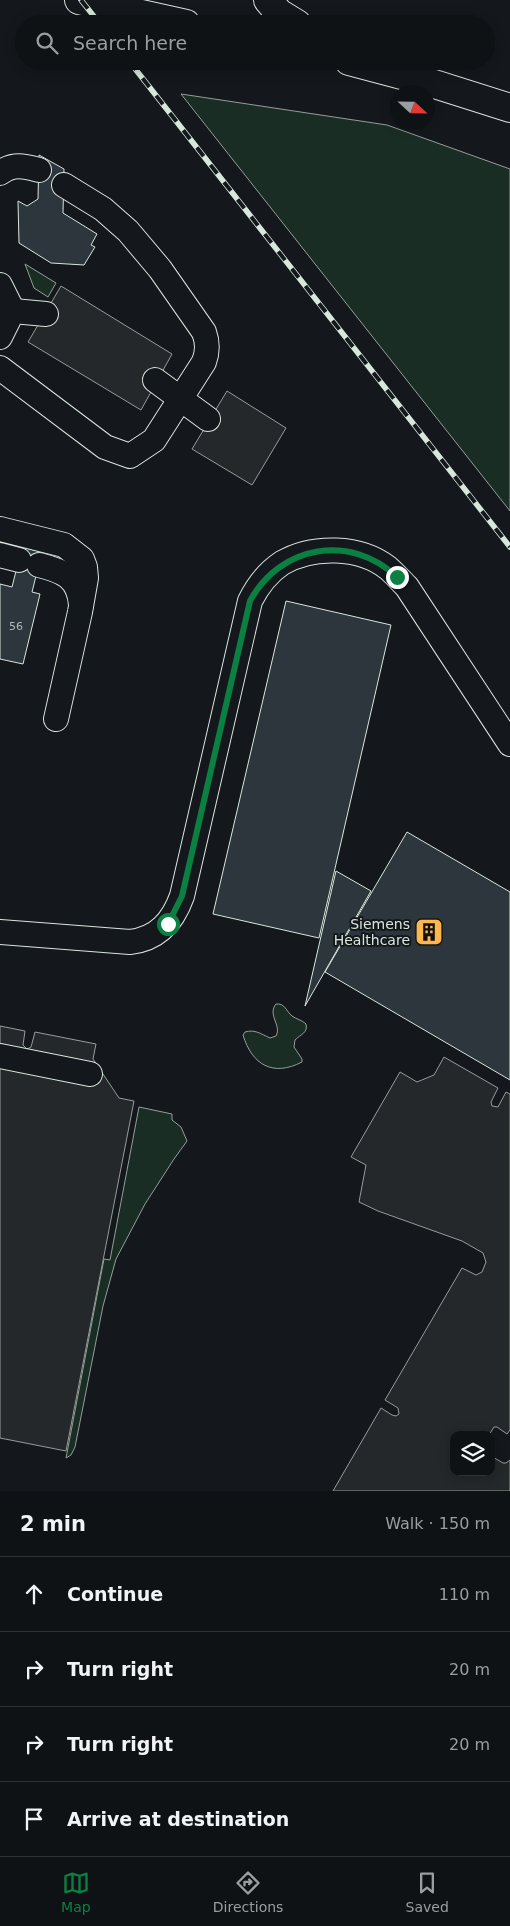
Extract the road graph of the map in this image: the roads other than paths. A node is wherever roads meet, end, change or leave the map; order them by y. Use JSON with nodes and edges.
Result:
{"nodes":[{"id":1,"x":79,"y":0,"type":"edge"},
{"id":2,"x":268,"y":0,"type":"edge"},
{"id":3,"x":146,"y":15,"type":"edge"},
{"id":4,"x":282,"y":15,"type":"edge"},
{"id":5,"x":383,"y":70,"type":"edge"},
{"id":6,"x":510,"y":108,"type":"edge"},
{"id":7,"x":39,"y":170,"type":"dead end"},
{"id":8,"x":0,"y":173,"type":"edge"},
{"id":9,"x":64,"y":185,"type":"dead end"},
{"id":10,"x":0,"y":285,"type":"edge"},
{"id":11,"x":13,"y":311,"type":"junction"},
{"id":12,"x":46,"y":314,"type":"dead end"},
{"id":13,"x":0,"y":337,"type":"edge"},
{"id":14,"x":0,"y":368,"type":"edge"},
{"id":15,"x":155,"y":380,"type":"dead end"},
{"id":16,"x":181,"y":399,"type":"junction"},
{"id":17,"x":208,"y":419,"type":"dead end"},
{"id":18,"x":0,"y":529,"type":"edge"},
{"id":19,"x":19,"y":560,"type":"edge"},
{"id":20,"x":80,"y":612,"type":"junction"},
{"id":21,"x":56,"y":719,"type":"dead end"},
{"id":22,"x":510,"y":744,"type":"edge"},
{"id":23,"x":0,"y":932,"type":"edge"},
{"id":24,"x":0,"y":1056,"type":"edge"},
{"id":25,"x":90,"y":1074,"type":"dead end"}],
"edges":[{"from":1,"to":3,"type":"highway"},
{"from":2,"to":4,"type":"highway"},
{"from":5,"to":6,"type":"highway"},
{"from":7,"to":8,"type":"lane"},
{"from":9,"to":16,"type":"lane"},
{"from":10,"to":11,"type":"lane"},
{"from":11,"to":12,"type":"lane"},
{"from":11,"to":13,"type":"lane"},
{"from":14,"to":16,"type":"lane"},
{"from":15,"to":16,"type":"lane"},
{"from":16,"to":17,"type":"lane"},
{"from":18,"to":20,"type":"lane"},
{"from":19,"to":20,"type":"lane"},
{"from":20,"to":21,"type":"lane"},
{"from":22,"to":23,"type":"lane"},
{"from":24,"to":25,"type":"lane"}]}
